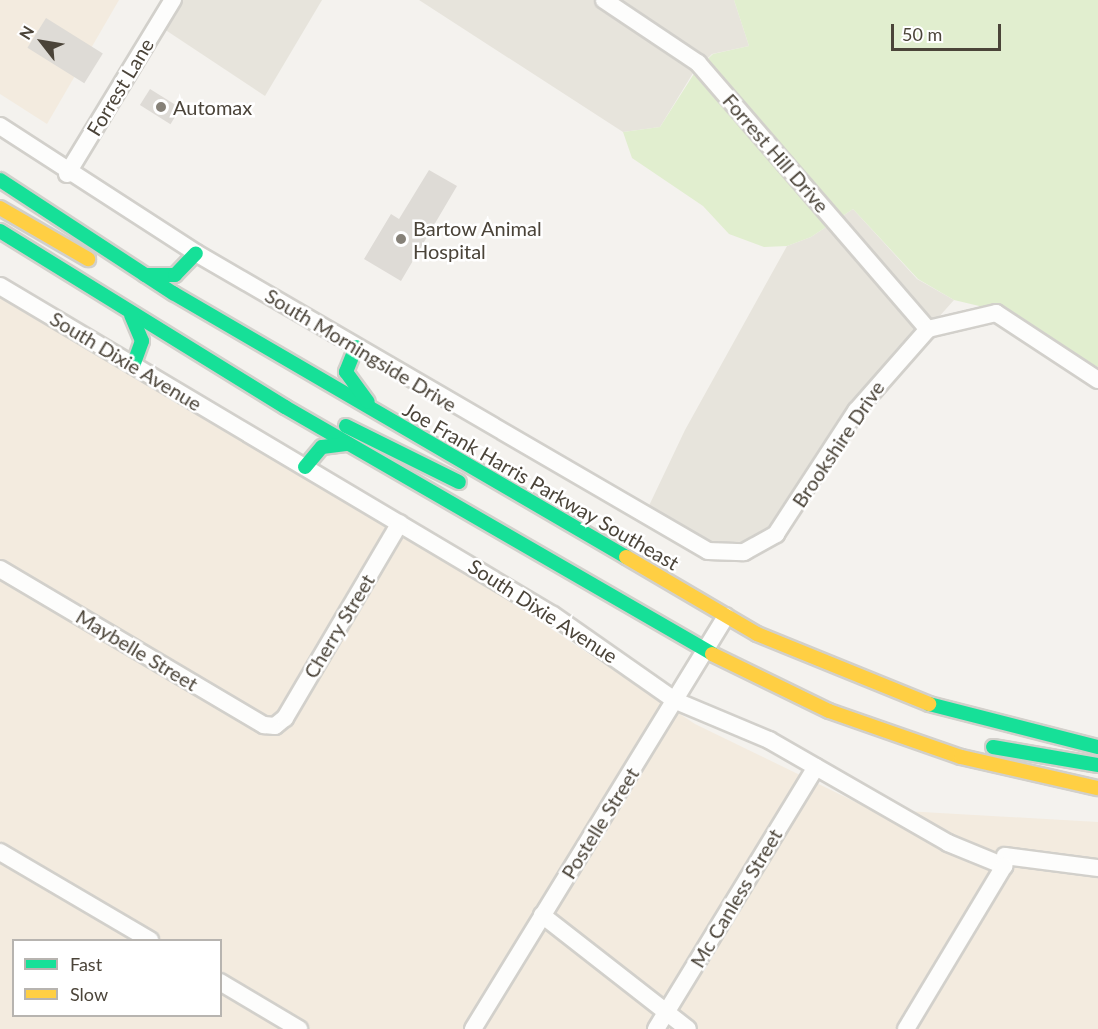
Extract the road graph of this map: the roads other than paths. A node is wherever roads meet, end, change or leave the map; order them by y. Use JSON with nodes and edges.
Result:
{"nodes":[{"id":1,"x":173,"y":0,"type":"edge"},
{"id":2,"x":603,"y":0,"type":"edge"},
{"id":3,"x":0,"y":126,"type":"edge"},
{"id":4,"x":67,"y":174,"type":"junction"},
{"id":5,"x":0,"y":180,"type":"edge"},
{"id":6,"x":0,"y":208,"type":"edge"},
{"id":7,"x":0,"y":231,"type":"edge"},
{"id":8,"x":196,"y":253,"type":"junction"},
{"id":9,"x":145,"y":275,"type":"junction"},
{"id":10,"x":0,"y":286,"type":"edge"},
{"id":11,"x":173,"y":292,"type":"junction"},
{"id":12,"x":131,"y":315,"type":"junction"},
{"id":13,"x":928,"y":329,"type":"junction"},
{"id":14,"x":356,"y":347,"type":"junction"},
{"id":15,"x":133,"y":366,"type":"junction"},
{"id":16,"x":1098,"y":380,"type":"edge"},
{"id":17,"x":285,"y":407,"type":"junction"},
{"id":18,"x":384,"y":418,"type":"junction"},
{"id":19,"x":348,"y":444,"type":"junction"},
{"id":20,"x":305,"y":467,"type":"junction"},
{"id":21,"x":476,"y":492,"type":"dead end"},
{"id":22,"x":400,"y":523,"type":"junction"},
{"id":23,"x":732,"y":554,"type":"joint"},
{"id":24,"x":0,"y":569,"type":"edge"},
{"id":25,"x":716,"y":627,"type":"junction"},
{"id":26,"x":730,"y":644,"type":"dead end"},
{"id":27,"x":705,"y":652,"type":"junction"},
{"id":28,"x":747,"y":653,"type":"dead end"},
{"id":29,"x":800,"y":680,"type":"dead end"},
{"id":30,"x":676,"y":701,"type":"junction"},
{"id":31,"x":275,"y":726,"type":"joint"},
{"id":32,"x":979,"y":743,"type":"dead end"},
{"id":33,"x":1098,"y":747,"type":"edge"},
{"id":34,"x":1098,"y":765,"type":"edge"},
{"id":35,"x":816,"y":767,"type":"junction"},
{"id":36,"x":1098,"y":788,"type":"edge"},
{"id":37,"x":0,"y":852,"type":"edge"},
{"id":38,"x":1004,"y":866,"type":"junction"},
{"id":39,"x":1098,"y":868,"type":"edge"},
{"id":40,"x":542,"y":915,"type":"junction"},
{"id":41,"x":148,"y":939,"type":"edge"},
{"id":42,"x":222,"y":983,"type":"edge"},
{"id":43,"x":666,"y":1013,"type":"junction"},
{"id":44,"x":291,"y":1027,"type":"edge"},
{"id":45,"x":473,"y":1029,"type":"edge"},
{"id":46,"x":656,"y":1029,"type":"edge"},
{"id":47,"x":688,"y":1029,"type":"edge"},
{"id":48,"x":906,"y":1029,"type":"edge"}],
"edges":[{"from":1,"to":4,"type":"street","name":"Forrest Lane"},
{"from":2,"to":13,"type":"street","name":"Forrest Hill Drive"},
{"from":3,"to":4,"type":"street","name":"South Morningside Drive"},
{"from":4,"to":8,"type":"street","name":"South Morningside Drive"},
{"from":5,"to":9,"type":"main road","name":"Joe Frank Harris Parkway Southeast"},
{"from":6,"to":11,"type":"main road"},
{"from":7,"to":12,"type":"main road"},
{"from":8,"to":9,"type":"main road"},
{"from":8,"to":14,"type":"street","name":"South Morningside Drive"},
{"from":9,"to":11,"type":"main road","name":"Joe Frank Harris Parkway Southeast"},
{"from":10,"to":15,"type":"street","name":"South Dixie Avenue"},
{"from":11,"to":18,"type":"main road","name":"Joe Frank Harris Parkway Southeast"},
{"from":12,"to":15,"type":"main road"},
{"from":12,"to":17,"type":"main road"},
{"from":13,"to":16,"type":"street"},
{"from":13,"to":23,"type":"street","name":"Brookshire Drive"},
{"from":14,"to":18,"type":"main road"},
{"from":14,"to":23,"type":"street","name":"South Morningside Drive"},
{"from":15,"to":20,"type":"street","name":"South Dixie Avenue"},
{"from":17,"to":19,"type":"main road"},
{"from":17,"to":21,"type":"main road"},
{"from":18,"to":25,"type":"main road","name":"Joe Frank Harris Parkway Southeast"},
{"from":19,"to":20,"type":"main road"},
{"from":19,"to":27,"type":"main road"},
{"from":20,"to":22,"type":"street","name":"South Dixie Avenue"},
{"from":22,"to":30,"type":"street","name":"South Dixie Avenue"},
{"from":22,"to":31,"type":"street","name":"Cherry Street"},
{"from":24,"to":31,"type":"street","name":"Maybelle Street"},
{"from":25,"to":26,"type":"main road"},
{"from":25,"to":27,"type":"street","name":"Postelle Street"},
{"from":25,"to":33,"type":"main road","name":"Joe Frank Harris Parkway Southeast"},
{"from":27,"to":30,"type":"street","name":"Postelle Street"},
{"from":27,"to":36,"type":"main road"},
{"from":28,"to":29,"type":"main road"},
{"from":30,"to":35,"type":"street","name":"South Dixie Avenue"},
{"from":30,"to":40,"type":"street","name":"Postelle Street"},
{"from":32,"to":34,"type":"main road"},
{"from":35,"to":38,"type":"street","name":"South Dixie Avenue"},
{"from":35,"to":43,"type":"street","name":"Mc Canless Street"},
{"from":37,"to":41,"type":"street"},
{"from":38,"to":39,"type":"street"},
{"from":38,"to":48,"type":"street"},
{"from":40,"to":43,"type":"street"},
{"from":40,"to":45,"type":"street","name":"Postelle Street"},
{"from":42,"to":44,"type":"street"},
{"from":43,"to":46,"type":"street","name":"Mc Canless Street"},
{"from":43,"to":47,"type":"street"}]}
